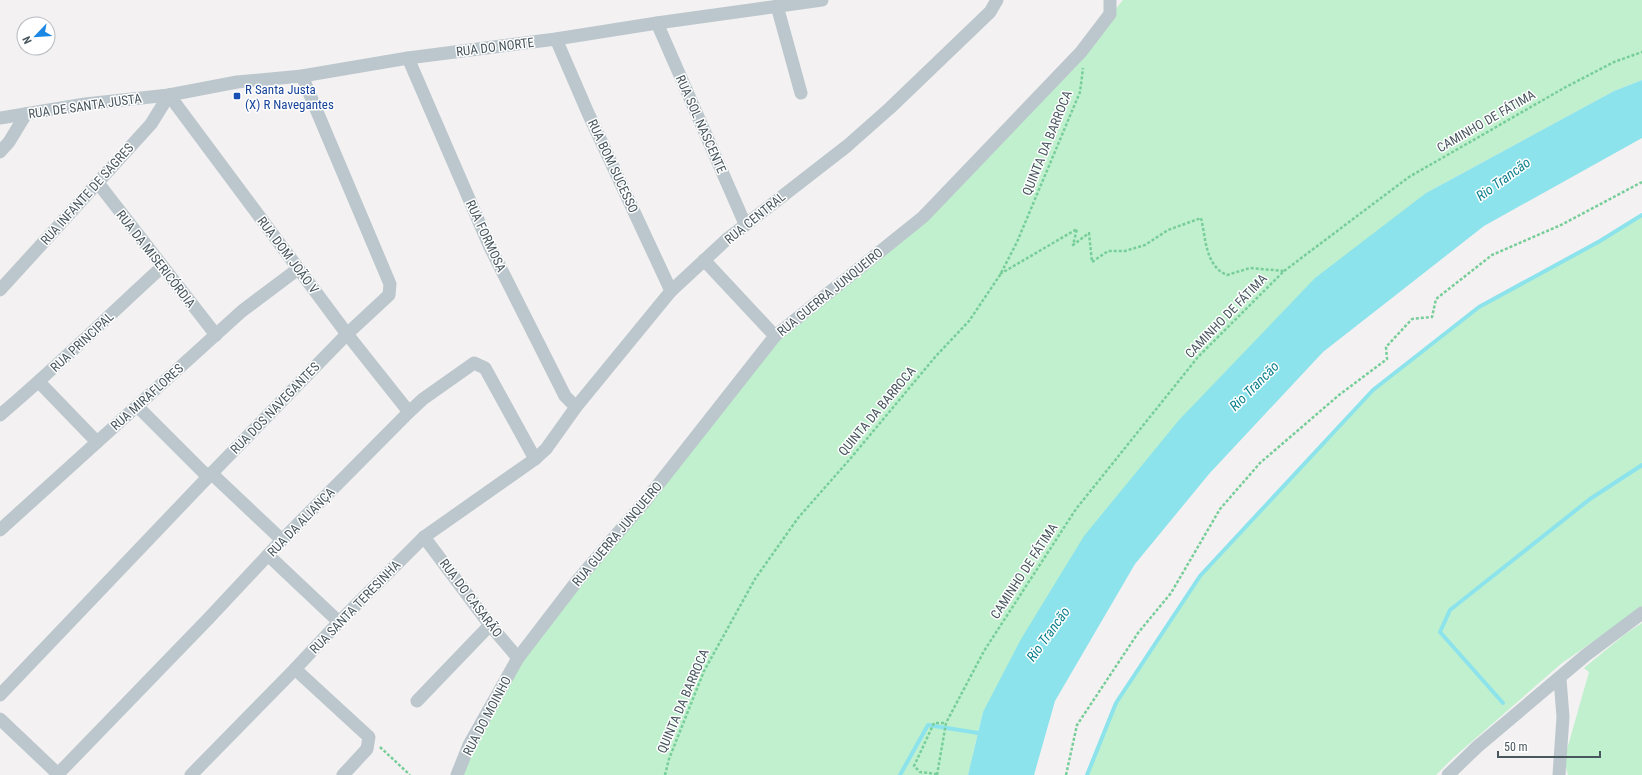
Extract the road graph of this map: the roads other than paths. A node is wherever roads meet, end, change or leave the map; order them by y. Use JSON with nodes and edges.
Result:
{"nodes":[{"id":1,"x":822,"y":0,"type":"edge"},
{"id":2,"x":997,"y":0,"type":"edge"},
{"id":3,"x":1110,"y":0,"type":"edge"},
{"id":4,"x":777,"y":6,"type":"junction"},
{"id":5,"x":657,"y":23,"type":"junction"},
{"id":6,"x":556,"y":39,"type":"junction"},
{"id":7,"x":408,"y":58,"type":"junction"},
{"id":8,"x":302,"y":76,"type":"junction"},
{"id":9,"x":801,"y":93,"type":"dead end"},
{"id":10,"x":169,"y":95,"type":"junction"},
{"id":11,"x":26,"y":114,"type":"junction"},
{"id":12,"x":0,"y":118,"type":"edge"},
{"id":13,"x":0,"y":152,"type":"edge"},
{"id":14,"x":98,"y":183,"type":"junction"},
{"id":15,"x":745,"y":224,"type":"junction"},
{"id":16,"x":704,"y":260,"type":"junction"},
{"id":17,"x":162,"y":267,"type":"junction"},
{"id":18,"x":298,"y":270,"type":"junction"},
{"id":19,"x":0,"y":290,"type":"edge"},
{"id":20,"x":671,"y":291,"type":"junction"},
{"id":21,"x":347,"y":334,"type":"junction"},
{"id":22,"x":216,"y":335,"type":"junction"},
{"id":23,"x":775,"y":336,"type":"junction"},
{"id":24,"x":39,"y":382,"type":"junction"},
{"id":25,"x":137,"y":406,"type":"junction"},
{"id":26,"x":576,"y":407,"type":"junction"},
{"id":27,"x":409,"y":412,"type":"junction"},
{"id":28,"x":0,"y":415,"type":"edge"},
{"id":29,"x":97,"y":442,"type":"junction"},
{"id":30,"x":536,"y":459,"type":"junction"},
{"id":31,"x":209,"y":475,"type":"junction"},
{"id":32,"x":0,"y":530,"type":"edge"},
{"id":33,"x":424,"y":537,"type":"junction"},
{"id":34,"x":282,"y":540,"type":"junction"},
{"id":35,"x":268,"y":554,"type":"junction"},
{"id":36,"x":1642,"y":613,"type":"edge"},
{"id":37,"x":339,"y":622,"type":"junction"},
{"id":38,"x":490,"y":625,"type":"junction"},
{"id":39,"x":518,"y":658,"type":"junction"},
{"id":40,"x":296,"y":669,"type":"junction"},
{"id":41,"x":1560,"y":679,"type":"junction"},
{"id":42,"x":0,"y":695,"type":"edge"},
{"id":43,"x":417,"y":701,"type":"dead end"},
{"id":44,"x":0,"y":719,"type":"edge"},
{"id":45,"x":58,"y":775,"type":"edge"},
{"id":46,"x":191,"y":775,"type":"edge"},
{"id":47,"x":343,"y":775,"type":"edge"},
{"id":48,"x":457,"y":775,"type":"edge"},
{"id":49,"x":1448,"y":775,"type":"edge"},
{"id":50,"x":1559,"y":775,"type":"edge"}],
"edges":[{"from":1,"to":4,"type":"street","name":"RUA DO NORTE"},
{"from":2,"to":15,"type":"street","name":"RUA CENTRAL"},
{"from":3,"to":23,"type":"street","name":"RUA GUERRA JUNQUEIRO"},
{"from":4,"to":5,"type":"street","name":"RUA DO NORTE"},
{"from":4,"to":9,"type":"street"},
{"from":5,"to":6,"type":"street","name":"RUA DO NORTE"},
{"from":5,"to":15,"type":"street","name":"RUA SOL NASCENTE"},
{"from":6,"to":7,"type":"street","name":"RUA DO NORTE"},
{"from":6,"to":20,"type":"street","name":"RUA BOM SUCESSO"},
{"from":7,"to":8,"type":"street","name":"RUA DO NORTE"},
{"from":7,"to":26,"type":"street","name":"RUA FORMOSA"},
{"from":8,"to":10,"type":"street","name":"RUA DO NORTE"},
{"from":8,"to":21,"type":"street","name":"RUA DOS NAVEGANTES"},
{"from":10,"to":11,"type":"street","name":"RUA DE SANTA JUSTA"},
{"from":10,"to":14,"type":"street","name":"RUA INFANTE DE SAGRES"},
{"from":10,"to":18,"type":"street","name":"RUA DOM JOÃO V"},
{"from":11,"to":12,"type":"street","name":"RUA DE SANTA JUSTA"},
{"from":11,"to":13,"type":"street"},
{"from":14,"to":17,"type":"street","name":"RUA DA MISERICÓRDIA"},
{"from":14,"to":19,"type":"street","name":"RUA INFANTE DE SAGRES"},
{"from":15,"to":16,"type":"street","name":"RUA CENTRAL"},
{"from":16,"to":20,"type":"street","name":"RUA CENTRAL"},
{"from":16,"to":23,"type":"street"},
{"from":17,"to":22,"type":"street","name":"RUA DA MISERICÓRDIA"},
{"from":17,"to":24,"type":"street","name":"RUA PRINCIPAL"},
{"from":18,"to":21,"type":"street","name":"RUA DOM JOÃO V"},
{"from":18,"to":22,"type":"street","name":"RUA MIRAFLORES"},
{"from":20,"to":26,"type":"street","name":"RUA CENTRAL"},
{"from":21,"to":27,"type":"street","name":"RUA DOM JOÃO V"},
{"from":21,"to":31,"type":"street","name":"RUA DOS NAVEGANTES"},
{"from":22,"to":25,"type":"street","name":"RUA MIRAFLORES"},
{"from":23,"to":39,"type":"street","name":"RUA GUERRA JUNQUEIRO"},
{"from":24,"to":28,"type":"street","name":"RUA PRINCIPAL"},
{"from":24,"to":29,"type":"street"},
{"from":25,"to":29,"type":"street","name":"RUA MIRAFLORES"},
{"from":25,"to":31,"type":"street"},
{"from":26,"to":30,"type":"street","name":"RUA CENTRAL"},
{"from":27,"to":30,"type":"street","name":"RUA DA ALIANÇA"},
{"from":27,"to":34,"type":"street","name":"RUA DA ALIANÇA"},
{"from":29,"to":32,"type":"street","name":"RUA MIRAFLORES"},
{"from":30,"to":33,"type":"street","name":"RUA SANTA TERESINHA"},
{"from":31,"to":34,"type":"street"},
{"from":31,"to":42,"type":"street","name":"RUA DOS NAVEGANTES"},
{"from":33,"to":37,"type":"street","name":"RUA SANTA TERESINHA"},
{"from":33,"to":38,"type":"street","name":"RUA DO CASARÃO"},
{"from":34,"to":35,"type":"street","name":"RUA DA ALIANÇA"},
{"from":35,"to":37,"type":"street"},
{"from":35,"to":45,"type":"street","name":"RUA DA ALIANÇA"},
{"from":36,"to":41,"type":"street"},
{"from":37,"to":40,"type":"street","name":"RUA SANTA TERESINHA"},
{"from":38,"to":39,"type":"street","name":"RUA DO CASARÃO"},
{"from":38,"to":43,"type":"street"},
{"from":39,"to":48,"type":"street","name":"RUA DO MOINHO"},
{"from":40,"to":46,"type":"street","name":"RUA SANTA TERESINHA"},
{"from":40,"to":47,"type":"street"},
{"from":41,"to":49,"type":"street"},
{"from":41,"to":50,"type":"street"},
{"from":44,"to":45,"type":"street"}]}
